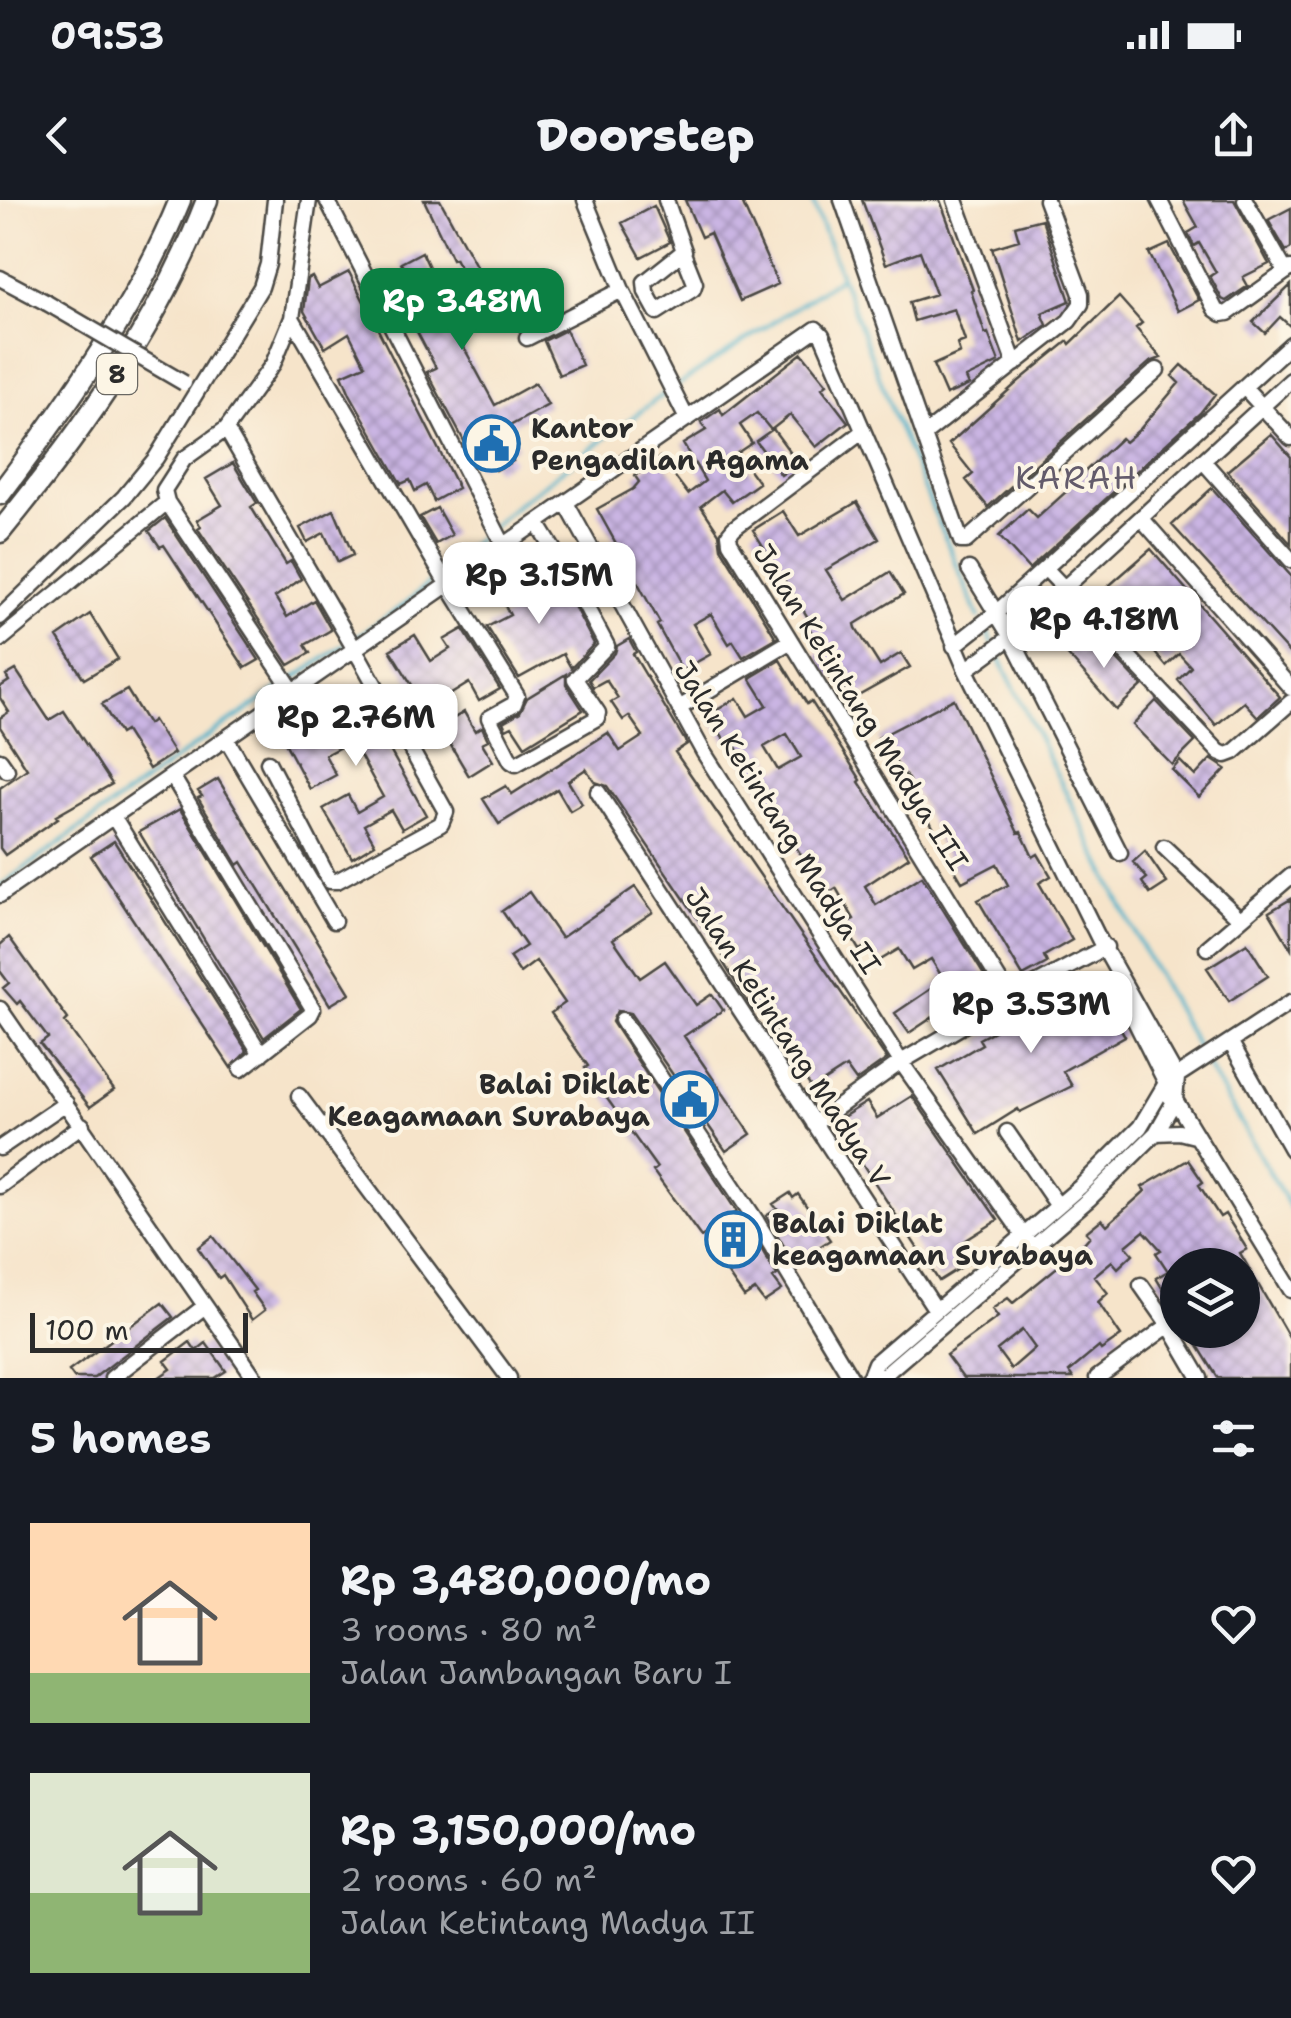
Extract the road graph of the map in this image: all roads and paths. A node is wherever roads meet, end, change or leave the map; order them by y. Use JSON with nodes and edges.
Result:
{"nodes":[{"id":1,"x":180,"y":200,"type":"edge"},
{"id":2,"x":208,"y":200,"type":"edge"},
{"id":3,"x":275,"y":200,"type":"edge"},
{"id":4,"x":309,"y":200,"type":"edge"},
{"id":5,"x":328,"y":200,"type":"edge"},
{"id":6,"x":584,"y":200,"type":"edge"},
{"id":7,"x":666,"y":200,"type":"edge"},
{"id":8,"x":842,"y":200,"type":"edge"},
{"id":9,"x":955,"y":200,"type":"edge"},
{"id":10,"x":1046,"y":200,"type":"edge"},
{"id":11,"x":1158,"y":200,"type":"edge"},
{"id":12,"x":1245,"y":200,"type":"edge"},
{"id":13,"x":683,"y":254,"type":"dead end"},
{"id":14,"x":1288,"y":270,"type":"edge"},
{"id":15,"x":0,"y":278,"type":"edge"},
{"id":16,"x":622,"y":290,"type":"junction"},
{"id":17,"x":292,"y":318,"type":"junction"},
{"id":18,"x":527,"y":338,"type":"dead end"},
{"id":19,"x":1291,"y":344,"type":"edge"},
{"id":20,"x":1015,"y":364,"type":"junction"},
{"id":21,"x":1157,"y":370,"type":"dead end"},
{"id":22,"x":1291,"y":380,"type":"edge"},
{"id":23,"x":1244,"y":387,"type":"junction"},
{"id":24,"x":200,"y":391,"type":"junction"},
{"id":25,"x":1263,"y":406,"type":"junction"},
{"id":26,"x":687,"y":419,"type":"junction"},
{"id":27,"x":226,"y":429,"type":"junction"},
{"id":28,"x":862,"y":432,"type":"junction"},
{"id":29,"x":925,"y":434,"type":"junction"},
{"id":30,"x":1291,"y":438,"type":"edge"},
{"id":31,"x":1203,"y":461,"type":"junction"},
{"id":32,"x":0,"y":494,"type":"edge"},
{"id":33,"x":167,"y":502,"type":"junction"},
{"id":34,"x":566,"y":503,"type":"junction"},
{"id":35,"x":1141,"y":518,"type":"junction"},
{"id":36,"x":537,"y":523,"type":"junction"},
{"id":37,"x":0,"y":532,"type":"edge"},
{"id":38,"x":500,"y":539,"type":"junction"},
{"id":39,"x":1291,"y":560,"type":"edge"},
{"id":40,"x":1046,"y":568,"type":"junction"},
{"id":41,"x":969,"y":569,"type":"dead end"},
{"id":42,"x":442,"y":576,"type":"junction"},
{"id":43,"x":1065,"y":588,"type":"junction"},
{"id":44,"x":992,"y":616,"type":"junction"},
{"id":45,"x":0,"y":617,"type":"edge"},
{"id":46,"x":0,"y":640,"type":"edge"},
{"id":47,"x":1008,"y":640,"type":"junction"},
{"id":48,"x":350,"y":641,"type":"junction"},
{"id":49,"x":791,"y":641,"type":"junction"},
{"id":50,"x":954,"y":646,"type":"junction"},
{"id":51,"x":966,"y":670,"type":"junction"},
{"id":52,"x":288,"y":682,"type":"junction"},
{"id":53,"x":1291,"y":688,"type":"edge"},
{"id":54,"x":1291,"y":702,"type":"edge"},
{"id":55,"x":679,"y":708,"type":"junction"},
{"id":56,"x":226,"y":738,"type":"junction"},
{"id":57,"x":268,"y":762,"type":"dead end"},
{"id":58,"x":172,"y":776,"type":"junction"},
{"id":59,"x":598,"y":792,"type":"dead end"},
{"id":60,"x":113,"y":816,"type":"junction"},
{"id":61,"x":1164,"y":847,"type":"dead end"},
{"id":62,"x":1120,"y":853,"type":"dead end"},
{"id":63,"x":1291,"y":876,"type":"edge"},
{"id":64,"x":0,"y":894,"type":"edge"},
{"id":65,"x":1240,"y":919,"type":"junction"},
{"id":66,"x":334,"y":921,"type":"dead end"},
{"id":67,"x":1102,"y":946,"type":"junction"},
{"id":68,"x":1208,"y":948,"type":"dead end"},
{"id":69,"x":1010,"y":998,"type":"junction"},
{"id":70,"x":1291,"y":1002,"type":"edge"},
{"id":71,"x":0,"y":1009,"type":"edge"},
{"id":72,"x":622,"y":1020,"type":"dead end"},
{"id":73,"x":1229,"y":1044,"type":"junction"},
{"id":74,"x":260,"y":1054,"type":"junction"},
{"id":75,"x":901,"y":1062,"type":"junction"},
{"id":76,"x":241,"y":1070,"type":"dead end"},
{"id":77,"x":1174,"y":1084,"type":"junction"},
{"id":78,"x":299,"y":1096,"type":"dead end"},
{"id":79,"x":66,"y":1103,"type":"junction"},
{"id":80,"x":814,"y":1124,"type":"junction"},
{"id":81,"x":82,"y":1125,"type":"junction"},
{"id":82,"x":1007,"y":1132,"type":"dead end"},
{"id":83,"x":1156,"y":1133,"type":"junction"},
{"id":84,"x":1194,"y":1136,"type":"junction"},
{"id":85,"x":0,"y":1148,"type":"edge"},
{"id":86,"x":1291,"y":1149,"type":"edge"},
{"id":87,"x":0,"y":1186,"type":"edge"},
{"id":88,"x":1058,"y":1206,"type":"junction"},
{"id":89,"x":1027,"y":1241,"type":"junction"},
{"id":90,"x":1141,"y":1285,"type":"dead end"},
{"id":91,"x":1291,"y":1290,"type":"edge"},
{"id":92,"x":205,"y":1306,"type":"junction"},
{"id":93,"x":936,"y":1310,"type":"junction"},
{"id":94,"x":1160,"y":1312,"type":"edge"},
{"id":95,"x":1160,"y":1332,"type":"edge"},
{"id":96,"x":1182,"y":1348,"type":"edge"},
{"id":97,"x":876,"y":1374,"type":"edge"},
{"id":98,"x":249,"y":1376,"type":"edge"},
{"id":99,"x":112,"y":1378,"type":"edge"},
{"id":100,"x":508,"y":1378,"type":"edge"},
{"id":101,"x":850,"y":1378,"type":"edge"},
{"id":102,"x":1097,"y":1378,"type":"edge"},
{"id":103,"x":1200,"y":1378,"type":"edge"}],
"edges":[{"from":1,"to":32,"type":"highway","number":"8"},
{"from":2,"to":37,"type":"highway","number":"8"},
{"from":3,"to":24,"type":"street"},
{"from":4,"to":17,"type":"street"},
{"from":5,"to":38,"type":"street"},
{"from":6,"to":16,"type":"street"},
{"from":7,"to":13,"type":"street"},
{"from":8,"to":29,"type":"street"},
{"from":9,"to":20,"type":"street"},
{"from":10,"to":20,"type":"street"},
{"from":11,"to":14,"type":"street"},
{"from":12,"to":14,"type":"street"},
{"from":15,"to":24,"type":"street","bridge":true},
{"from":16,"to":18,"type":"street"},
{"from":16,"to":26,"type":"street"},
{"from":17,"to":27,"type":"street"},
{"from":17,"to":42,"type":"street"},
{"from":19,"to":23,"type":"street"},
{"from":20,"to":29,"type":"street"},
{"from":21,"to":29,"type":"street"},
{"from":22,"to":25,"type":"street"},
{"from":23,"to":25,"type":"street"},
{"from":23,"to":40,"type":"street"},
{"from":24,"to":45,"type":"street"},
{"from":25,"to":30,"type":"street"},
{"from":25,"to":31,"type":"street"},
{"from":26,"to":28,"type":"street"},
{"from":26,"to":34,"type":"street"},
{"from":27,"to":33,"type":"street"},
{"from":27,"to":48,"type":"street"},
{"from":28,"to":49,"type":"street","name":"Jalan Ketintang Madya III"},
{"from":28,"to":50,"type":"street"},
{"from":31,"to":35,"type":"street"},
{"from":31,"to":39,"type":"street"},
{"from":33,"to":46,"type":"street"},
{"from":33,"to":52,"type":"street"},
{"from":34,"to":36,"type":"street"},
{"from":34,"to":55,"type":"street","name":"Jalan Ketintang Madya II"},
{"from":35,"to":43,"type":"street"},
{"from":35,"to":53,"type":"street"},
{"from":36,"to":38,"type":"street"},
{"from":36,"to":42,"type":"street"},
{"from":38,"to":42,"type":"street"},
{"from":40,"to":43,"type":"street"},
{"from":40,"to":44,"type":"street"},
{"from":41,"to":44,"type":"street"},
{"from":42,"to":48,"type":"street"},
{"from":43,"to":47,"type":"street"},
{"from":43,"to":54,"type":"street"},
{"from":44,"to":47,"type":"street"},
{"from":44,"to":50,"type":"street"},
{"from":47,"to":51,"type":"street"},
{"from":47,"to":62,"type":"street"},
{"from":48,"to":52,"type":"street"},
{"from":48,"to":57,"type":"street"},
{"from":49,"to":55,"type":"street"},
{"from":49,"to":69,"type":"street","name":"Jalan Ketintang Madya III"},
{"from":50,"to":51,"type":"street"},
{"from":51,"to":67,"type":"street"},
{"from":52,"to":56,"type":"street"},
{"from":55,"to":75,"type":"street","name":"Jalan Ketintang Madya II"},
{"from":56,"to":58,"type":"street"},
{"from":56,"to":66,"type":"street"},
{"from":58,"to":60,"type":"street"},
{"from":58,"to":74,"type":"street"},
{"from":59,"to":80,"type":"street","name":"Jalan Ketintang Madya V"},
{"from":60,"to":64,"type":"street"},
{"from":60,"to":74,"type":"street"},
{"from":61,"to":65,"type":"street"},
{"from":63,"to":65,"type":"street"},
{"from":65,"to":68,"type":"street"},
{"from":67,"to":69,"type":"street"},
{"from":67,"to":77,"type":"street"},
{"from":69,"to":75,"type":"street"},
{"from":70,"to":73,"type":"street"},
{"from":71,"to":79,"type":"street"},
{"from":72,"to":101,"type":"street"},
{"from":73,"to":77,"type":"street"},
{"from":73,"to":86,"type":"street"},
{"from":74,"to":76,"type":"street"},
{"from":75,"to":80,"type":"street"},
{"from":75,"to":89,"type":"street","name":"Jalan Ketintang Madya II"},
{"from":77,"to":83,"type":"street"},
{"from":77,"to":84,"type":"street"},
{"from":77,"to":88,"type":"street"},
{"from":78,"to":100,"type":"street"},
{"from":79,"to":81,"type":"street"},
{"from":79,"to":85,"type":"street"},
{"from":80,"to":93,"type":"street","name":"Jalan Ketintang Madya V"},
{"from":81,"to":87,"type":"street"},
{"from":81,"to":92,"type":"street"},
{"from":82,"to":88,"type":"street"},
{"from":83,"to":84,"type":"street"},
{"from":83,"to":89,"type":"street"},
{"from":84,"to":91,"type":"street"},
{"from":88,"to":89,"type":"street"},
{"from":89,"to":93,"type":"street"},
{"from":89,"to":97,"type":"street"},
{"from":90,"to":94,"type":"street"},
{"from":92,"to":98,"type":"street"},
{"from":92,"to":99,"type":"street"},
{"from":93,"to":97,"type":"street"},
{"from":95,"to":102,"type":"street"},
{"from":96,"to":103,"type":"street"}]}
